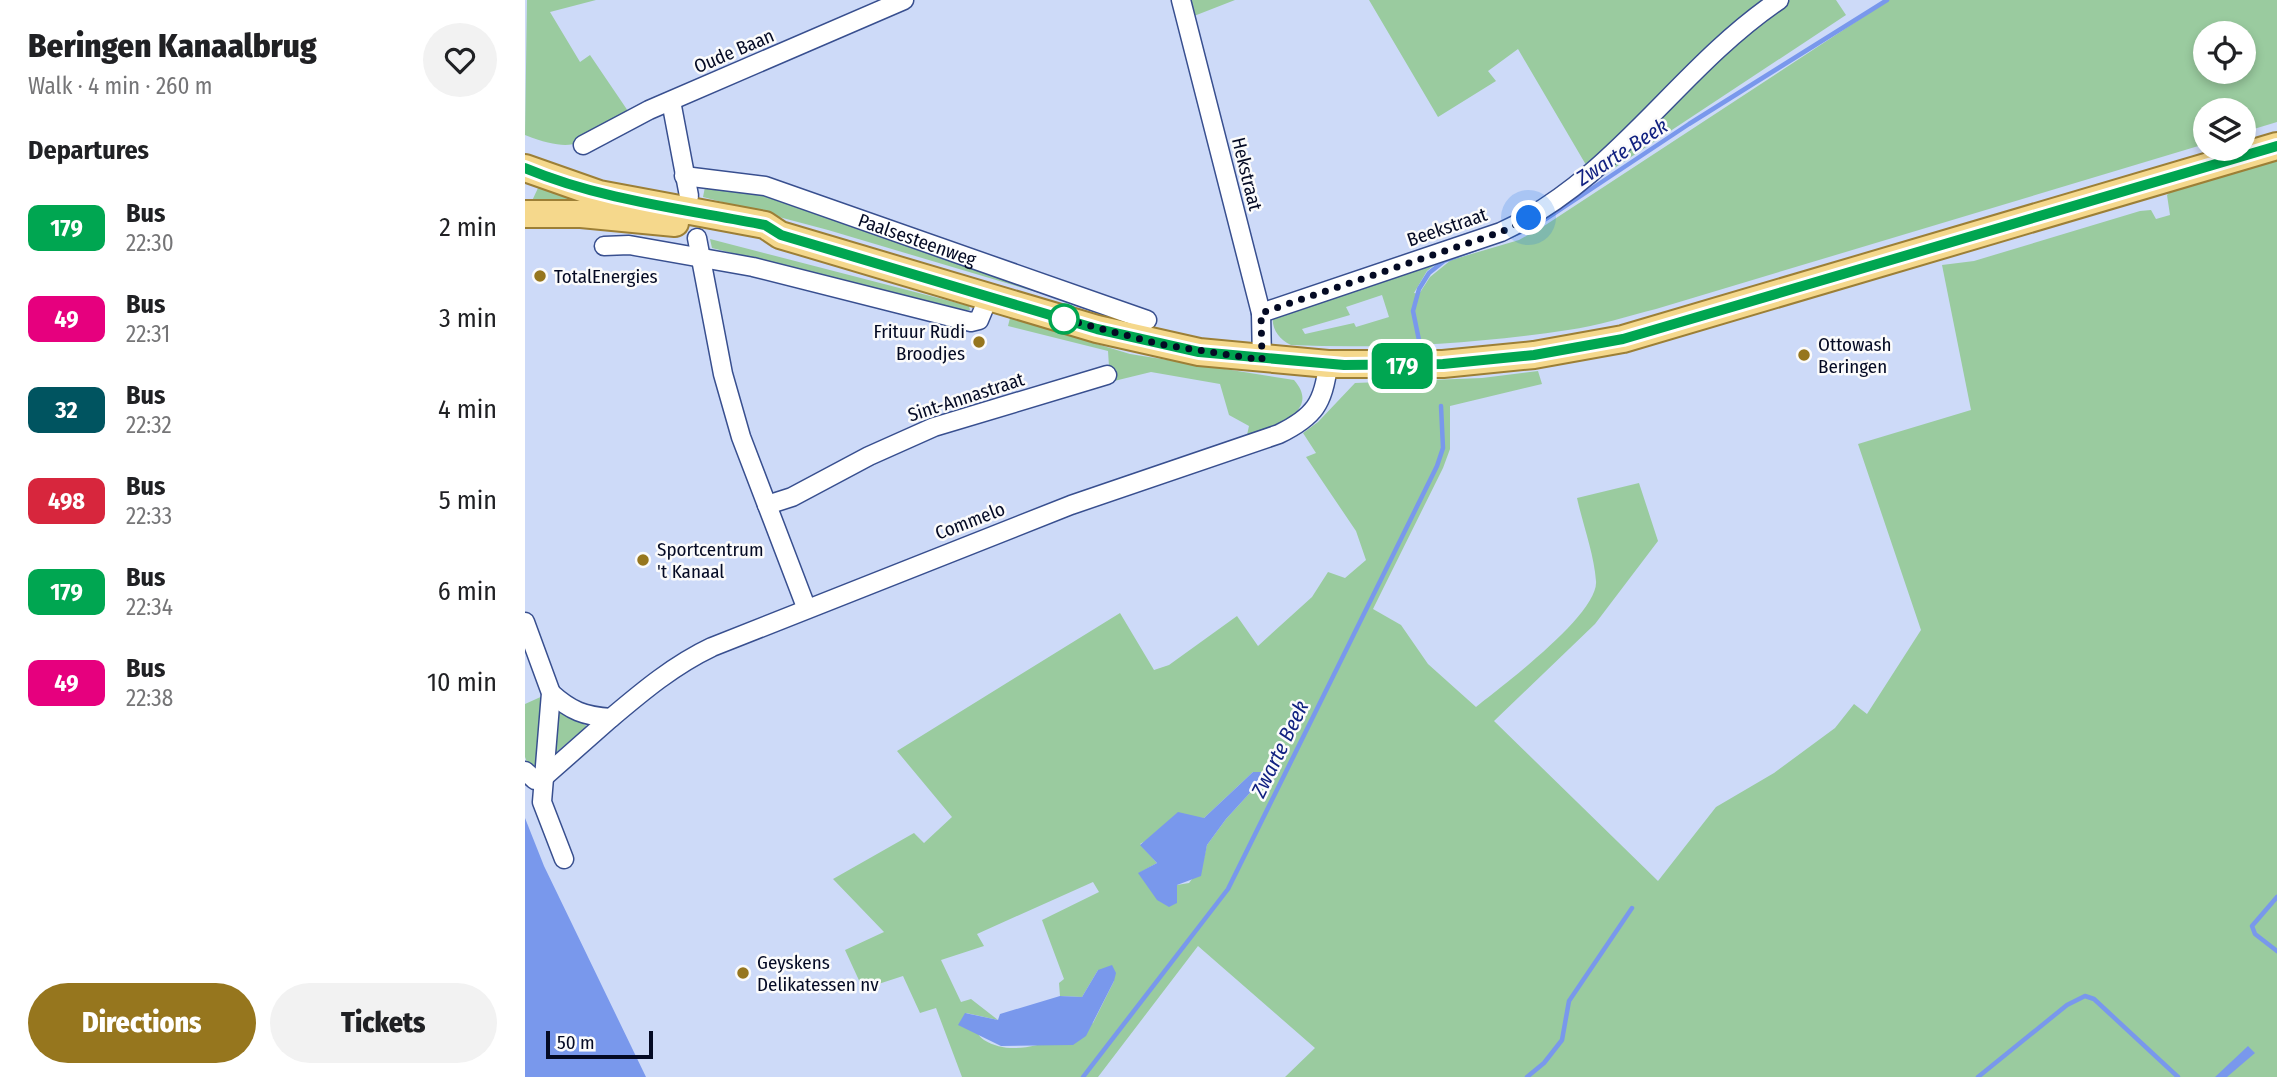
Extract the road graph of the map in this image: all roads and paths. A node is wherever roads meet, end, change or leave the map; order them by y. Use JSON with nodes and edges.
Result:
{"nodes":[{"id":1,"x":904,"y":0,"type":"edge"},
{"id":2,"x":1181,"y":0,"type":"edge"},
{"id":3,"x":1779,"y":0,"type":"edge"},
{"id":4,"x":671,"y":101,"type":"junction"},
{"id":5,"x":583,"y":145,"type":"dead end"},
{"id":6,"x":2277,"y":146,"type":"edge"},
{"id":7,"x":525,"y":169,"type":"edge"},
{"id":8,"x":684,"y":176,"type":"junction"},
{"id":9,"x":525,"y":195,"type":"edge"},
{"id":10,"x":689,"y":196,"type":"dead end"},
{"id":11,"x":525,"y":214,"type":"edge"},
{"id":12,"x":781,"y":235,"type":"junction"},
{"id":13,"x":697,"y":238,"type":"dead end"},
{"id":14,"x":604,"y":246,"type":"dead end"},
{"id":15,"x":701,"y":259,"type":"junction"},
{"id":16,"x":989,"y":296,"type":"junction"},
{"id":17,"x":1261,"y":313,"type":"junction"},
{"id":18,"x":1147,"y":320,"type":"dead end"},
{"id":19,"x":1262,"y":360,"type":"junction"},
{"id":20,"x":1328,"y":364,"type":"junction"},
{"id":21,"x":1107,"y":375,"type":"dead end"},
{"id":22,"x":767,"y":505,"type":"junction"},
{"id":23,"x":806,"y":607,"type":"junction"},
{"id":24,"x":525,"y":622,"type":"edge"},
{"id":25,"x":551,"y":693,"type":"junction"},
{"id":26,"x":611,"y":718,"type":"junction"},
{"id":27,"x":525,"y":771,"type":"edge"},
{"id":28,"x":543,"y":778,"type":"junction"},
{"id":29,"x":564,"y":859,"type":"dead end"}],
"edges":[{"from":1,"to":4,"type":"street","name":"Oude Baan"},
{"from":2,"to":17,"type":"street","name":"Hekstraat"},
{"from":3,"to":17,"type":"street","name":"Beekstraat"},
{"from":4,"to":5,"type":"street","name":"Oude Baan"},
{"from":4,"to":8,"type":"street"},
{"from":6,"to":20,"type":"main road","name":"Paalsesteenweg"},
{"from":7,"to":9,"type":"main road"},
{"from":7,"to":12,"type":"main road","name":"Paalsesteenweg"},
{"from":8,"to":10,"type":"street"},
{"from":8,"to":18,"type":"street","name":"Paalsesteenweg"},
{"from":11,"to":12,"type":"main road","name":"Paalsesteenweg"},
{"from":12,"to":16,"type":"main road","name":"Paalsesteenweg"},
{"from":13,"to":15,"type":"street"},
{"from":14,"to":15,"type":"street"},
{"from":15,"to":16,"type":"street"},
{"from":15,"to":22,"type":"street"},
{"from":16,"to":19,"type":"main road","name":"Paalsesteenweg"},
{"from":17,"to":19,"type":"street","name":"Hekstraat"},
{"from":19,"to":20,"type":"main road","name":"Paalsesteenweg"},
{"from":20,"to":23,"type":"street","name":"Commelo"},
{"from":21,"to":22,"type":"street","name":"Sint-Annastraat"},
{"from":22,"to":23,"type":"street"},
{"from":23,"to":26,"type":"street","name":"Commelo"},
{"from":24,"to":25,"type":"street"},
{"from":25,"to":26,"type":"street"},
{"from":25,"to":28,"type":"street"},
{"from":26,"to":28,"type":"street","name":"Commelo"},
{"from":27,"to":28,"type":"street"},
{"from":28,"to":29,"type":"street"}]}
